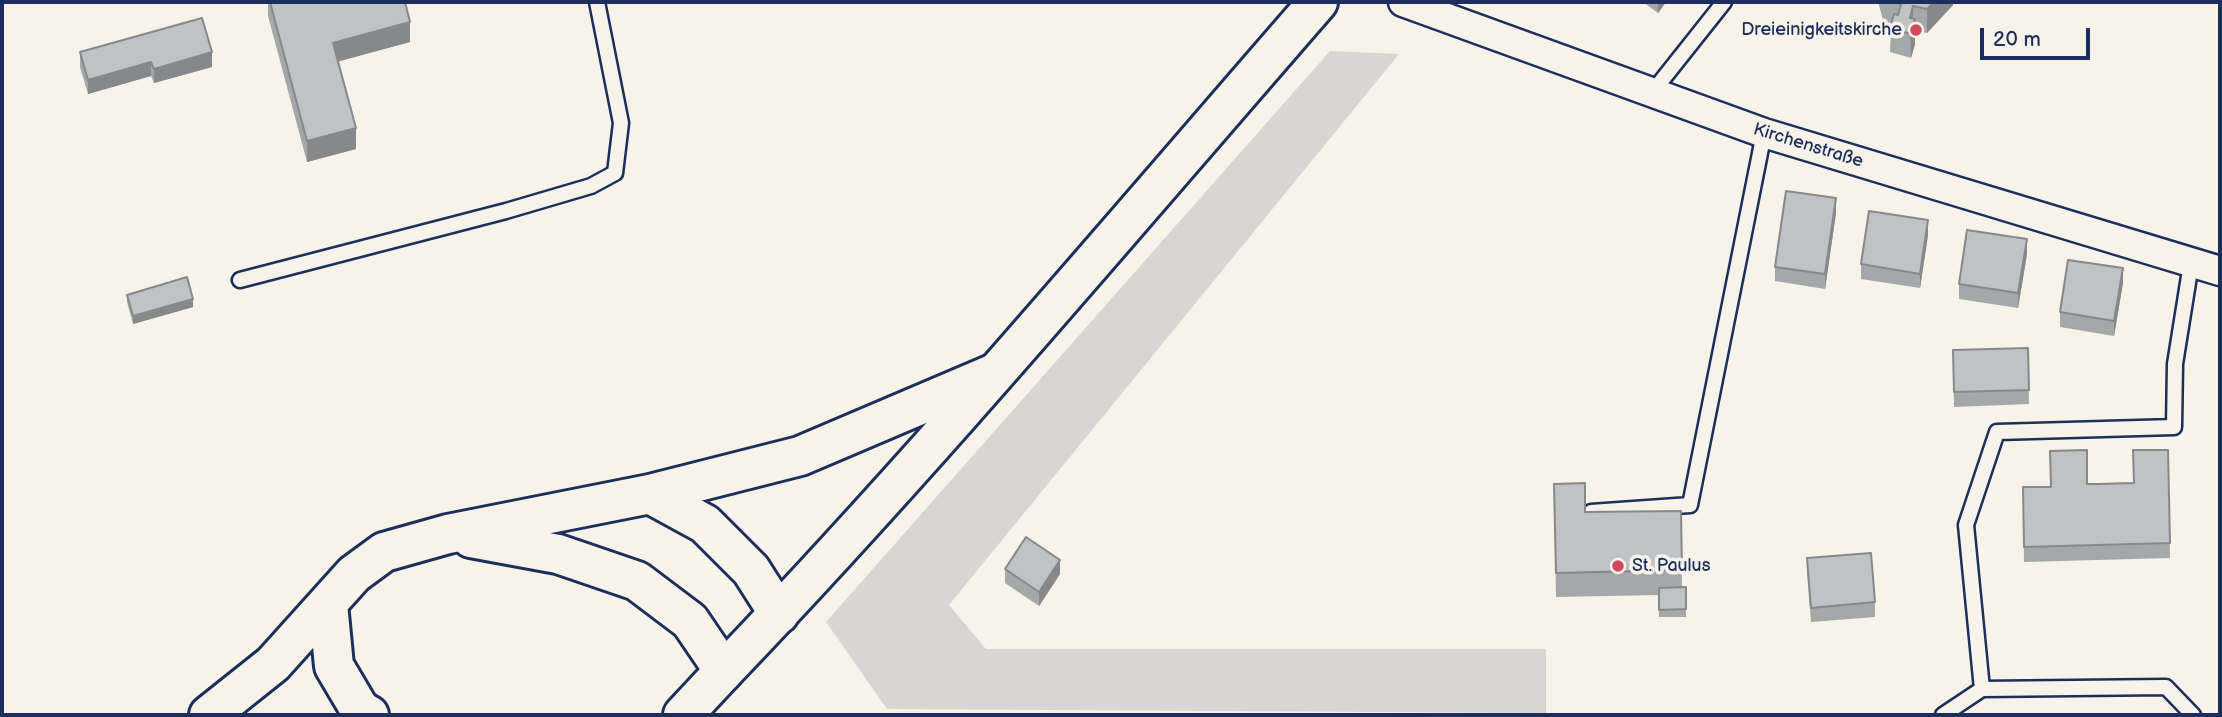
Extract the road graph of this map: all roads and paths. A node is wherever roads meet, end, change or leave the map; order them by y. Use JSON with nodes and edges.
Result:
{"nodes":[{"id":1,"x":597,"y":2,"type":"edge"},
{"id":2,"x":1318,"y":2,"type":"edge"},
{"id":3,"x":1403,"y":2,"type":"edge"},
{"id":4,"x":1724,"y":2,"type":"edge"},
{"id":5,"x":1651,"y":94,"type":"junction"},
{"id":6,"x":1764,"y":133,"type":"junction"},
{"id":7,"x":2191,"y":264,"type":"junction"},
{"id":8,"x":2220,"y":271,"type":"edge"},
{"id":9,"x":240,"y":280,"type":"dead end"},
{"id":10,"x":995,"y":373,"type":"junction"},
{"id":11,"x":650,"y":494,"type":"junction"},
{"id":12,"x":1591,"y":512,"type":"edge"},
{"id":13,"x":448,"y":534,"type":"junction"},
{"id":14,"x":328,"y":604,"type":"junction"},
{"id":15,"x":779,"y":614,"type":"junction"},
{"id":16,"x":724,"y":671,"type":"junction"},
{"id":17,"x":1982,"y":689,"type":"junction"},
{"id":18,"x":209,"y":715,"type":"edge"},
{"id":19,"x":369,"y":715,"type":"edge"},
{"id":20,"x":683,"y":715,"type":"edge"},
{"id":21,"x":1943,"y":715,"type":"edge"},
{"id":22,"x":2193,"y":715,"type":"edge"}],
"edges":[{"from":1,"to":9,"type":"lane"},
{"from":2,"to":10,"type":"main road"},
{"from":3,"to":5,"type":"street","name":"Kirchenstraße"},
{"from":4,"to":5,"type":"lane"},
{"from":5,"to":6,"type":"street","name":"Kirchenstraße"},
{"from":6,"to":7,"type":"street","name":"Kirchenstraße"},
{"from":6,"to":12,"type":"lane"},
{"from":7,"to":8,"type":"street","name":"Kirchenstraße"},
{"from":7,"to":17,"type":"lane"},
{"from":10,"to":11,"type":"main road"},
{"from":10,"to":15,"type":"main road"},
{"from":11,"to":13,"type":"main road"},
{"from":11,"to":15,"type":"main road"},
{"from":13,"to":14,"type":"main road"},
{"from":13,"to":16,"type":"main road"},
{"from":14,"to":18,"type":"main road"},
{"from":14,"to":19,"type":"main road"},
{"from":15,"to":16,"type":"main road"},
{"from":16,"to":20,"type":"main road"},
{"from":17,"to":21,"type":"lane"},
{"from":17,"to":22,"type":"lane"}]}
